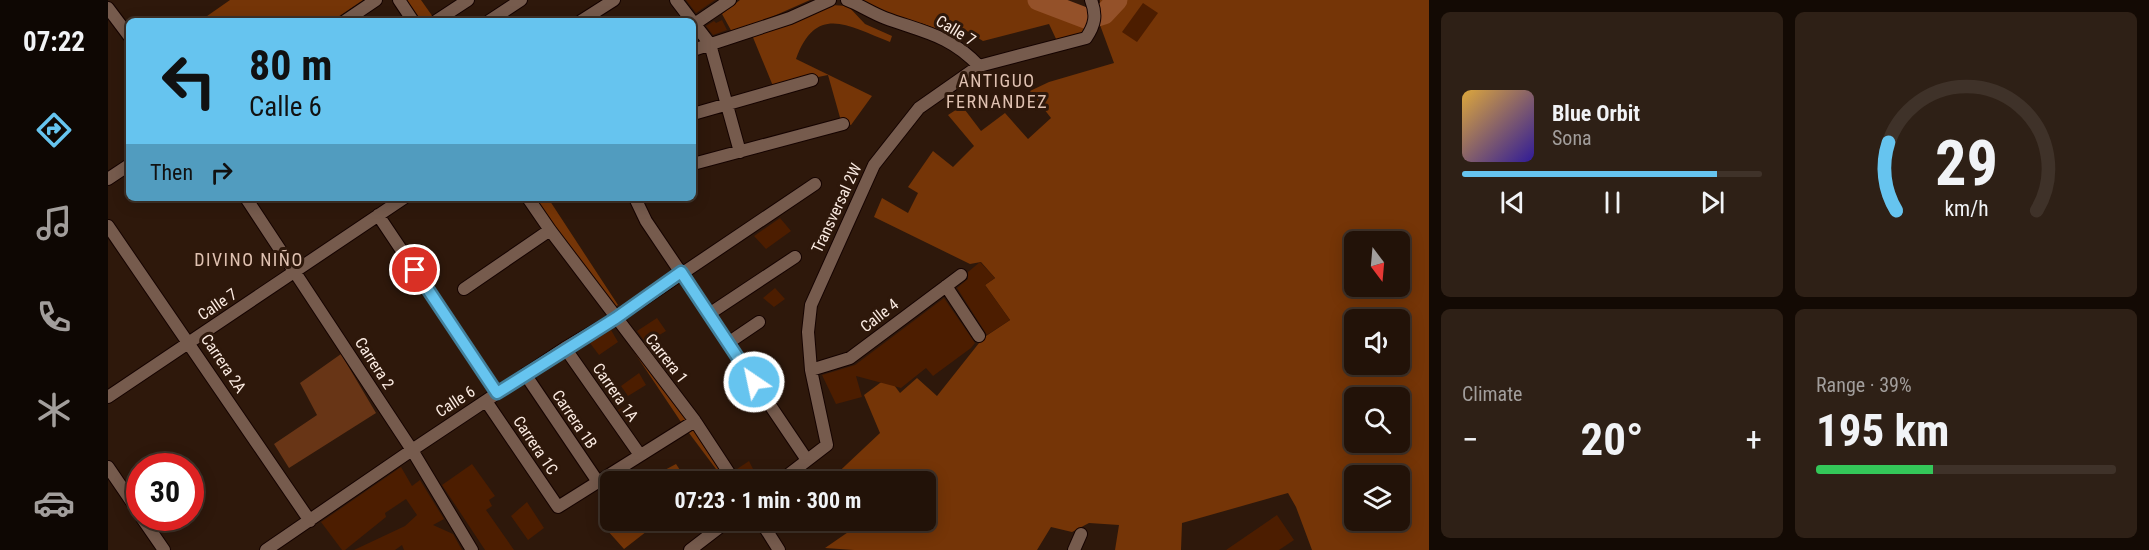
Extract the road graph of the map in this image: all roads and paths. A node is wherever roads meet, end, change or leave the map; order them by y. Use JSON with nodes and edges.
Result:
{"nodes":[{"id":1,"x":376,"y":0,"type":"edge"},
{"id":2,"x":399,"y":0,"type":"edge"},
{"id":3,"x":468,"y":0,"type":"edge"},
{"id":4,"x":521,"y":0,"type":"edge"},
{"id":5,"x":614,"y":0,"type":"edge"},
{"id":6,"x":676,"y":0,"type":"edge"},
{"id":7,"x":730,"y":0,"type":"edge"},
{"id":8,"x":830,"y":0,"type":"edge"},
{"id":9,"x":847,"y":0,"type":"edge"},
{"id":10,"x":1091,"y":0,"type":"edge"},
{"id":11,"x":108,"y":8,"type":"edge"},
{"id":12,"x":600,"y":9,"type":"junction"},
{"id":13,"x":349,"y":18,"type":"edge"},
{"id":14,"x":410,"y":18,"type":"edge"},
{"id":15,"x":441,"y":18,"type":"edge"},
{"id":16,"x":494,"y":18,"type":"edge"},
{"id":17,"x":586,"y":18,"type":"edge"},
{"id":18,"x":605,"y":18,"type":"edge"},
{"id":19,"x":689,"y":18,"type":"edge"},
{"id":20,"x":696,"y":21,"type":"edge"},
{"id":21,"x":696,"y":27,"type":"edge"},
{"id":22,"x":126,"y":32,"type":"edge"},
{"id":23,"x":710,"y":44,"type":"junction"},
{"id":24,"x":696,"y":49,"type":"edge"},
{"id":25,"x":979,"y":66,"type":"junction"},
{"id":26,"x":812,"y":80,"type":"dead end"},
{"id":27,"x":727,"y":104,"type":"junction"},
{"id":28,"x":696,"y":113,"type":"edge"},
{"id":29,"x":843,"y":124,"type":"dead end"},
{"id":30,"x":740,"y":152,"type":"junction"},
{"id":31,"x":696,"y":163,"type":"edge"},
{"id":32,"x":126,"y":167,"type":"edge"},
{"id":33,"x":108,"y":179,"type":"edge"},
{"id":34,"x":815,"y":184,"type":"dead end"},
{"id":35,"x":248,"y":201,"type":"edge"},
{"id":36,"x":530,"y":201,"type":"edge"},
{"id":37,"x":636,"y":201,"type":"edge"},
{"id":38,"x":388,"y":202,"type":"edge"},
{"id":39,"x":378,"y":215,"type":"junction"},
{"id":40,"x":108,"y":226,"type":"edge"},
{"id":41,"x":550,"y":230,"type":"junction"},
{"id":42,"x":795,"y":256,"type":"dead end"},
{"id":43,"x":296,"y":272,"type":"junction"},
{"id":44,"x":681,"y":272,"type":"junction"},
{"id":45,"x":961,"y":274,"type":"dead end"},
{"id":46,"x":946,"y":286,"type":"junction"},
{"id":47,"x":464,"y":290,"type":"dead end"},
{"id":48,"x":709,"y":314,"type":"junction"},
{"id":49,"x":616,"y":318,"type":"junction"},
{"id":50,"x":759,"y":322,"type":"dead end"},
{"id":51,"x":979,"y":336,"type":"dead end"},
{"id":52,"x":190,"y":343,"type":"junction"},
{"id":53,"x":728,"y":343,"type":"junction"},
{"id":54,"x":565,"y":348,"type":"junction"},
{"id":55,"x":811,"y":369,"type":"junction"},
{"id":56,"x":525,"y":374,"type":"junction"},
{"id":57,"x":108,"y":397,"type":"edge"},
{"id":58,"x":491,"y":397,"type":"junction"},
{"id":59,"x":695,"y":421,"type":"junction"},
{"id":60,"x":412,"y":450,"type":"junction"},
{"id":61,"x":640,"y":456,"type":"junction"},
{"id":62,"x":807,"y":460,"type":"junction"},
{"id":63,"x":108,"y":467,"type":"edge"},
{"id":64,"x":728,"y":471,"type":"edge"},
{"id":65,"x":793,"y":471,"type":"edge"},
{"id":66,"x":598,"y":482,"type":"junction"},
{"id":67,"x":126,"y":494,"type":"edge"},
{"id":68,"x":310,"y":521,"type":"junction"},
{"id":69,"x":151,"y":531,"type":"edge"},
{"id":70,"x":715,"y":531,"type":"edge"},
{"id":71,"x":767,"y":531,"type":"edge"},
{"id":72,"x":1081,"y":534,"type":"dead end"},
{"id":73,"x":164,"y":550,"type":"edge"},
{"id":74,"x":266,"y":550,"type":"edge"},
{"id":75,"x":472,"y":550,"type":"edge"},
{"id":76,"x":690,"y":550,"type":"edge"},
{"id":77,"x":779,"y":550,"type":"edge"},
{"id":78,"x":1074,"y":550,"type":"edge"}],
"edges":[{"from":1,"to":13,"type":"street"},
{"from":2,"to":14,"type":"street"},
{"from":3,"to":15,"type":"street"},
{"from":4,"to":16,"type":"street"},
{"from":5,"to":12,"type":"street"},
{"from":6,"to":19,"type":"street"},
{"from":7,"to":20,"type":"street"},
{"from":8,"to":23,"type":"street"},
{"from":9,"to":25,"type":"street","name":"Calle 7"},
{"from":10,"to":25,"type":"street","name":"Transversal 2W"},
{"from":11,"to":22,"type":"street"},
{"from":12,"to":17,"type":"street"},
{"from":12,"to":18,"type":"street"},
{"from":21,"to":23,"type":"street"},
{"from":23,"to":24,"type":"street"},
{"from":23,"to":27,"type":"street"},
{"from":25,"to":55,"type":"street","name":"Transversal 2W"},
{"from":26,"to":27,"type":"street"},
{"from":27,"to":28,"type":"street"},
{"from":27,"to":30,"type":"street"},
{"from":29,"to":30,"type":"street"},
{"from":30,"to":31,"type":"street"},
{"from":32,"to":33,"type":"street"},
{"from":34,"to":44,"type":"street","name":"Calle 6"},
{"from":35,"to":43,"type":"street","name":"Carrera 2"},
{"from":36,"to":41,"type":"street","name":"Carrera 1"},
{"from":37,"to":44,"type":"street"},
{"from":38,"to":39,"type":"street","name":"Calle 7"},
{"from":39,"to":43,"type":"street","name":"Calle 7"},
{"from":39,"to":58,"type":"street"},
{"from":40,"to":52,"type":"street","name":"Carrera 2A"},
{"from":41,"to":47,"type":"street"},
{"from":41,"to":49,"type":"street","name":"Carrera 1"},
{"from":42,"to":48,"type":"street"},
{"from":43,"to":52,"type":"street","name":"Calle 7"},
{"from":43,"to":60,"type":"street","name":"Carrera 2"},
{"from":44,"to":48,"type":"street"},
{"from":44,"to":49,"type":"street","name":"Calle 6"},
{"from":45,"to":46,"type":"street","name":"Calle 4"},
{"from":46,"to":51,"type":"street"},
{"from":46,"to":55,"type":"street","name":"Calle 4"},
{"from":48,"to":53,"type":"street"},
{"from":49,"to":54,"type":"street","name":"Calle 6"},
{"from":49,"to":59,"type":"street","name":"Carrera 1"},
{"from":50,"to":53,"type":"street"},
{"from":52,"to":57,"type":"street","name":"Calle 7"},
{"from":52,"to":68,"type":"street","name":"Carrera 2A"},
{"from":53,"to":62,"type":"street"},
{"from":54,"to":56,"type":"street","name":"Calle 6"},
{"from":54,"to":61,"type":"street","name":"Carrera 1A"},
{"from":55,"to":62,"type":"street","name":"Transversal 2W"},
{"from":56,"to":58,"type":"street","name":"Calle 6"},
{"from":56,"to":66,"type":"street","name":"Carrera 1B"},
{"from":58,"to":60,"type":"street","name":"Calle 6"},
{"from":58,"to":66,"type":"street","name":"Carrera 1C"},
{"from":59,"to":61,"type":"street"},
{"from":59,"to":64,"type":"street","name":"Carrera 1"},
{"from":60,"to":68,"type":"street","name":"Calle 6"},
{"from":60,"to":75,"type":"street","name":"Carrera 2"},
{"from":61,"to":66,"type":"street"},
{"from":62,"to":65,"type":"street"},
{"from":63,"to":67,"type":"street"},
{"from":68,"to":74,"type":"street","name":"Calle 6"},
{"from":69,"to":73,"type":"street"},
{"from":70,"to":76,"type":"street"},
{"from":71,"to":77,"type":"street"},
{"from":72,"to":78,"type":"street"}]}
